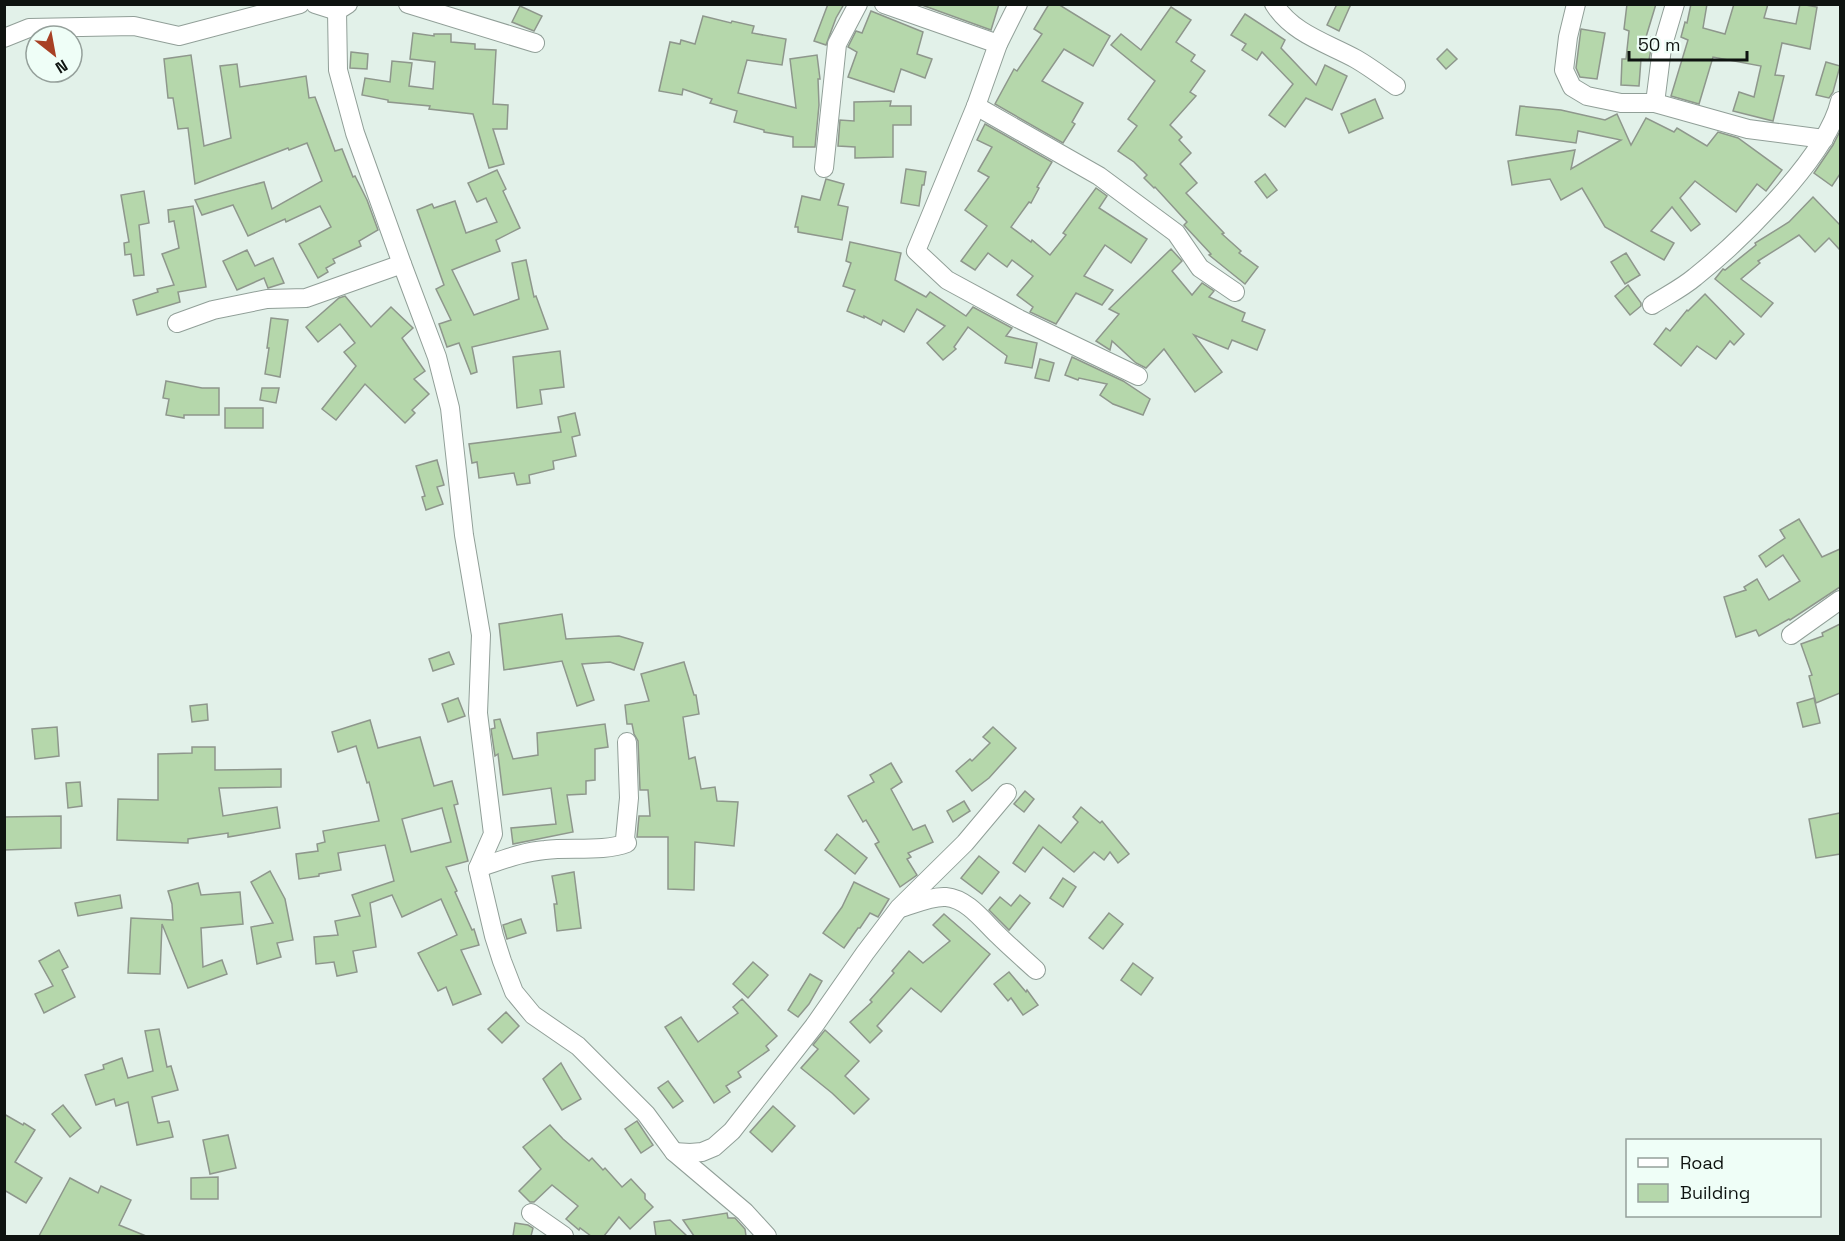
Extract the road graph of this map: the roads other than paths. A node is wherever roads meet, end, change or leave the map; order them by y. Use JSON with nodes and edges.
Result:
{"nodes":[{"id":1,"x":300,"y":4,"type":"edge"},
{"id":2,"x":315,"y":4,"type":"edge"},
{"id":3,"x":408,"y":4,"type":"edge"},
{"id":4,"x":858,"y":4,"type":"edge"},
{"id":5,"x":884,"y":4,"type":"edge"},
{"id":6,"x":1018,"y":4,"type":"edge"},
{"id":7,"x":1274,"y":4,"type":"edge"},
{"id":8,"x":1576,"y":4,"type":"edge"},
{"id":9,"x":1675,"y":4,"type":"edge"},
{"id":10,"x":343,"y":8,"type":"edge"},
{"id":11,"x":4,"y":38,"type":"edge"},
{"id":12,"x":535,"y":43,"type":"dead end"},
{"id":13,"x":998,"y":44,"type":"junction"},
{"id":14,"x":1396,"y":86,"type":"dead end"},
{"id":15,"x":1655,"y":103,"type":"junction"},
{"id":16,"x":976,"y":106,"type":"junction"},
{"id":17,"x":1840,"y":108,"type":"edge"},
{"id":18,"x":1824,"y":139,"type":"junction"},
{"id":19,"x":824,"y":168,"type":"dead end"},
{"id":20,"x":402,"y":264,"type":"junction"},
{"id":21,"x":1235,"y":292,"type":"dead end"},
{"id":22,"x":1652,"y":305,"type":"dead end"},
{"id":23,"x":177,"y":323,"type":"dead end"},
{"id":24,"x":1138,"y":376,"type":"dead end"},
{"id":25,"x":1840,"y":600,"type":"edge"},
{"id":26,"x":1791,"y":635,"type":"dead end"},
{"id":27,"x":627,"y":742,"type":"dead end"},
{"id":28,"x":1007,"y":793,"type":"dead end"},
{"id":29,"x":478,"y":868,"type":"junction"},
{"id":30,"x":899,"y":908,"type":"junction"},
{"id":31,"x":1036,"y":970,"type":"dead end"},
{"id":32,"x":674,"y":1152,"type":"junction"},
{"id":33,"x":531,"y":1213,"type":"dead end"},
{"id":34,"x":564,"y":1236,"type":"edge"},
{"id":35,"x":767,"y":1236,"type":"edge"}],
"edges":[{"from":1,"to":11,"type":"street"},
{"from":2,"to":10,"type":"street"},
{"from":3,"to":12,"type":"street"},
{"from":4,"to":19,"type":"street"},
{"from":5,"to":13,"type":"street"},
{"from":6,"to":13,"type":"street"},
{"from":7,"to":14,"type":"street"},
{"from":8,"to":15,"type":"street"},
{"from":9,"to":15,"type":"street"},
{"from":10,"to":20,"type":"street"},
{"from":13,"to":16,"type":"street"},
{"from":15,"to":18,"type":"street"},
{"from":16,"to":21,"type":"street"},
{"from":16,"to":24,"type":"street"},
{"from":17,"to":18,"type":"street"},
{"from":18,"to":22,"type":"street"},
{"from":20,"to":23,"type":"street"},
{"from":20,"to":29,"type":"street"},
{"from":25,"to":26,"type":"street"},
{"from":27,"to":29,"type":"street"},
{"from":28,"to":30,"type":"street"},
{"from":29,"to":32,"type":"street"},
{"from":30,"to":31,"type":"street"},
{"from":30,"to":32,"type":"street"},
{"from":32,"to":35,"type":"street"},
{"from":33,"to":34,"type":"street"}]}
